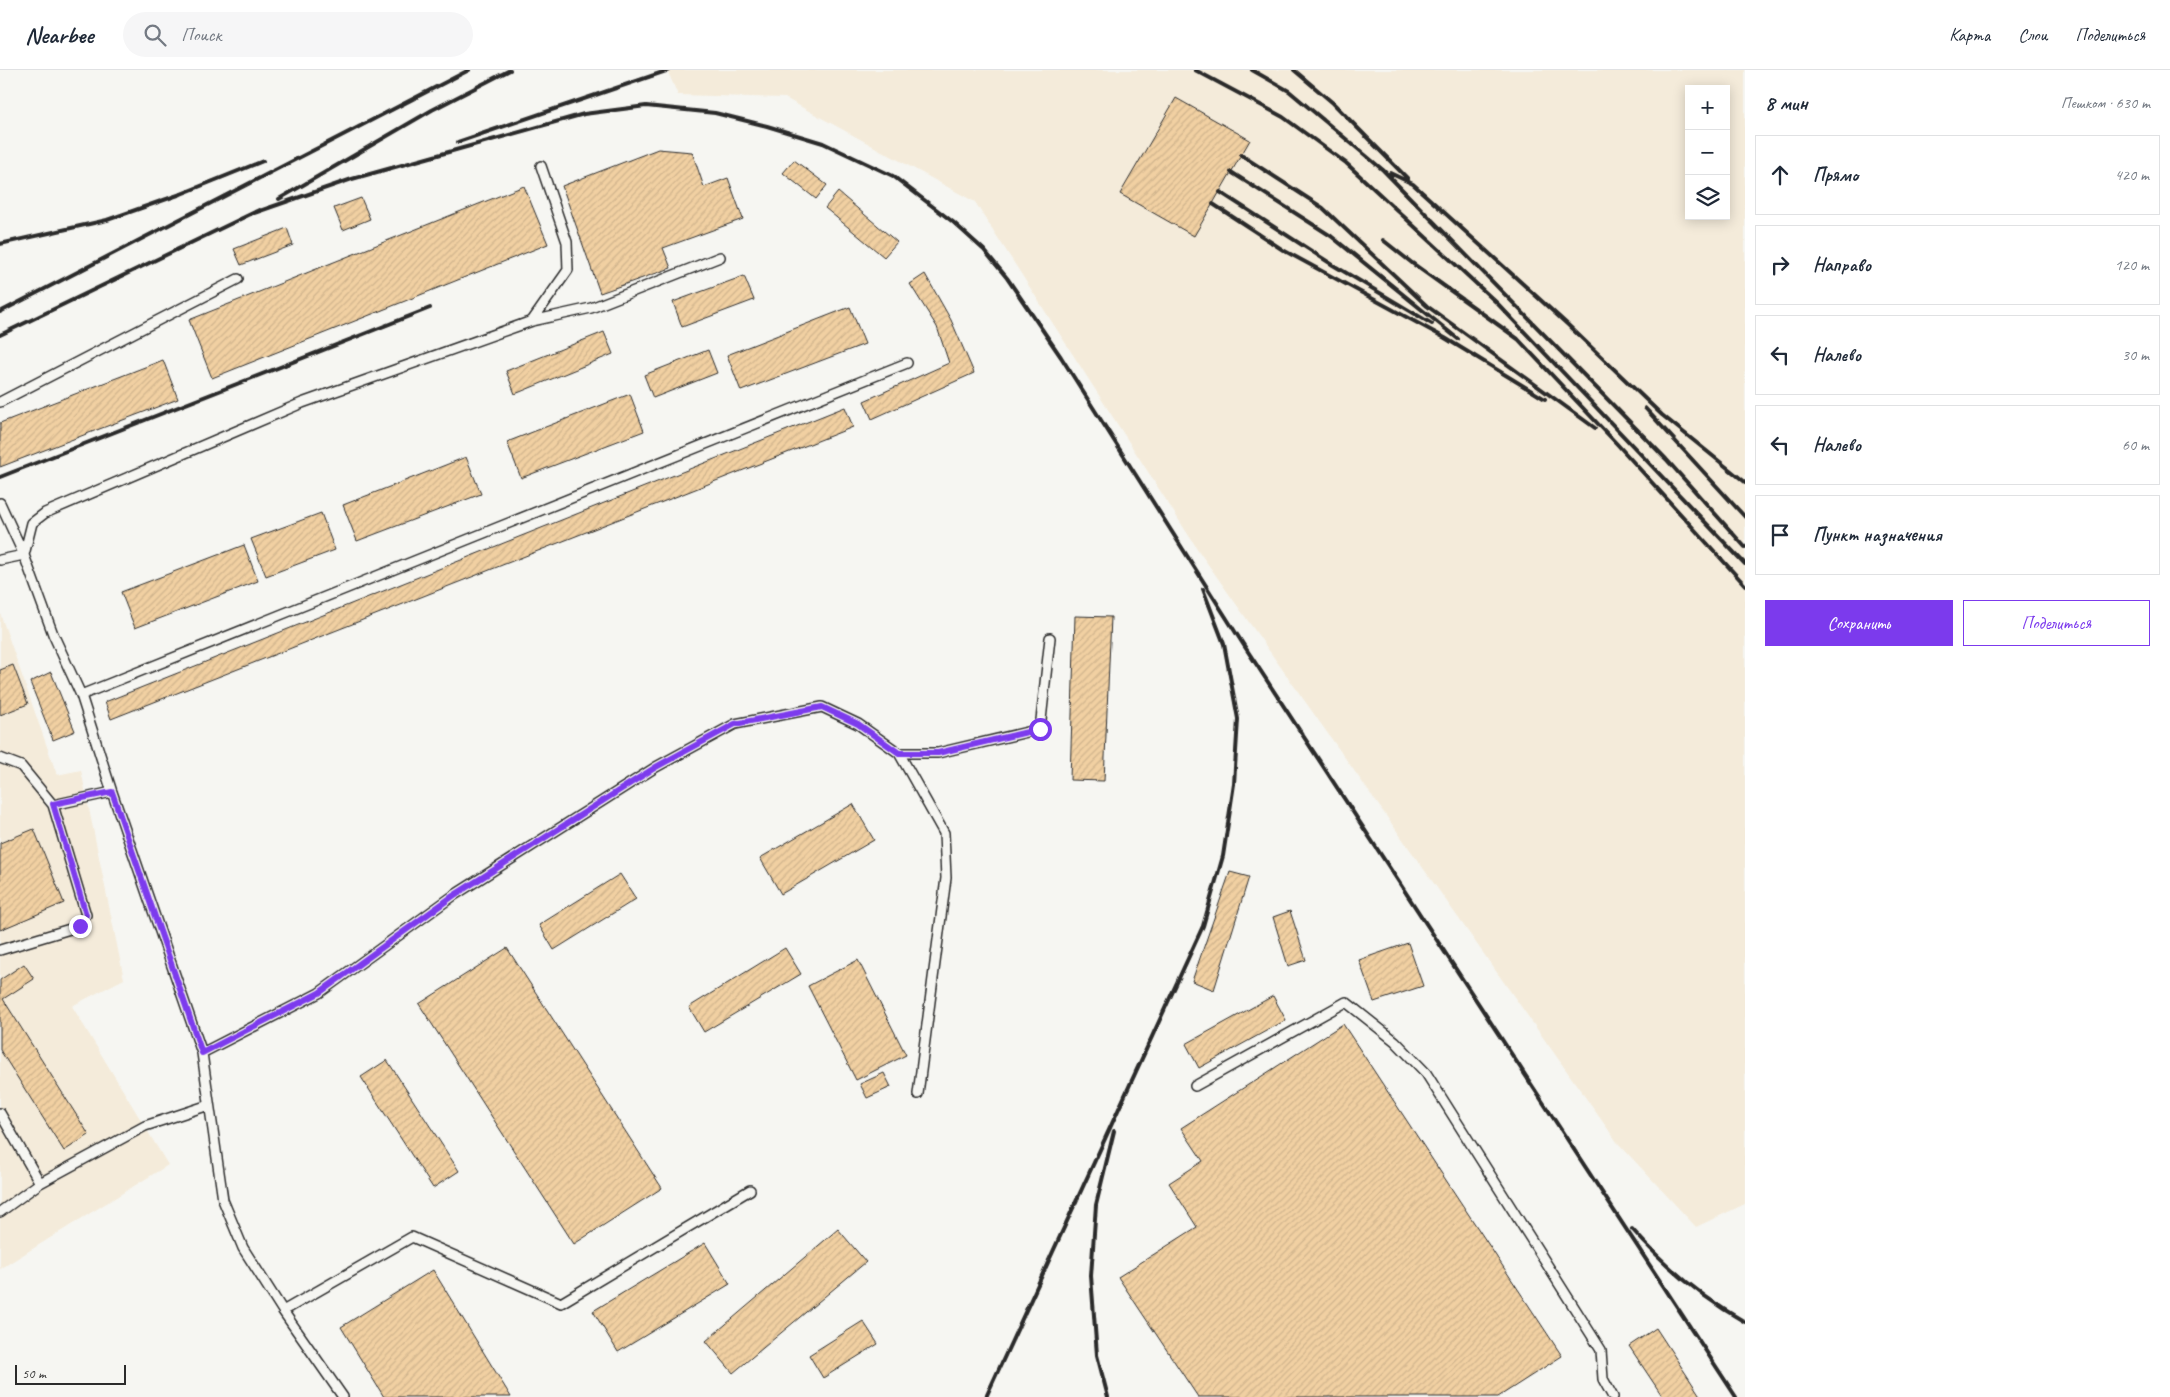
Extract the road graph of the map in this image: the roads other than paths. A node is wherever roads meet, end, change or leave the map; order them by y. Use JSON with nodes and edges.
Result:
{"nodes":[{"id":1,"x":541,"y":166,"type":"dead end"},
{"id":2,"x":720,"y":258,"type":"dead end"},
{"id":3,"x":238,"y":279,"type":"dead end"},
{"id":4,"x":532,"y":321,"type":"junction"},
{"id":5,"x":906,"y":363,"type":"dead end"},
{"id":6,"x":0,"y":402,"type":"edge"},
{"id":7,"x":0,"y":503,"type":"edge"},
{"id":8,"x":24,"y":555,"type":"junction"},
{"id":9,"x":0,"y":560,"type":"edge"},
{"id":10,"x":1050,"y":638,"type":"dead end"},
{"id":11,"x":81,"y":695,"type":"junction"},
{"id":12,"x":899,"y":753,"type":"junction"},
{"id":13,"x":0,"y":758,"type":"edge"},
{"id":14,"x":112,"y":792,"type":"junction"},
{"id":15,"x":53,"y":804,"type":"junction"},
{"id":16,"x":0,"y":950,"type":"edge"},
{"id":17,"x":202,"y":1053,"type":"junction"},
{"id":18,"x":1195,"y":1086,"type":"dead end"},
{"id":19,"x":918,"y":1094,"type":"dead end"},
{"id":20,"x":209,"y":1105,"type":"junction"},
{"id":21,"x":0,"y":1113,"type":"edge"},
{"id":22,"x":40,"y":1183,"type":"junction"},
{"id":23,"x":750,"y":1190,"type":"dead end"},
{"id":24,"x":0,"y":1212,"type":"edge"},
{"id":25,"x":283,"y":1311,"type":"junction"},
{"id":26,"x":343,"y":1397,"type":"edge"},
{"id":27,"x":1614,"y":1397,"type":"edge"}],
"edges":[{"from":1,"to":4,"type":"lane"},
{"from":2,"to":4,"type":"lane"},
{"from":3,"to":6,"type":"lane"},
{"from":4,"to":8,"type":"lane"},
{"from":5,"to":11,"type":"lane"},
{"from":7,"to":8,"type":"lane"},
{"from":8,"to":9,"type":"lane"},
{"from":8,"to":11,"type":"lane"},
{"from":10,"to":12,"type":"lane"},
{"from":11,"to":14,"type":"lane"},
{"from":12,"to":17,"type":"lane"},
{"from":12,"to":19,"type":"lane"},
{"from":13,"to":15,"type":"lane"},
{"from":14,"to":15,"type":"lane"},
{"from":14,"to":17,"type":"lane"},
{"from":15,"to":16,"type":"lane"},
{"from":17,"to":20,"type":"lane"},
{"from":18,"to":27,"type":"lane"},
{"from":20,"to":22,"type":"lane"},
{"from":20,"to":25,"type":"lane"},
{"from":21,"to":22,"type":"lane"},
{"from":22,"to":24,"type":"lane"},
{"from":23,"to":25,"type":"lane"},
{"from":25,"to":26,"type":"lane"}]}
